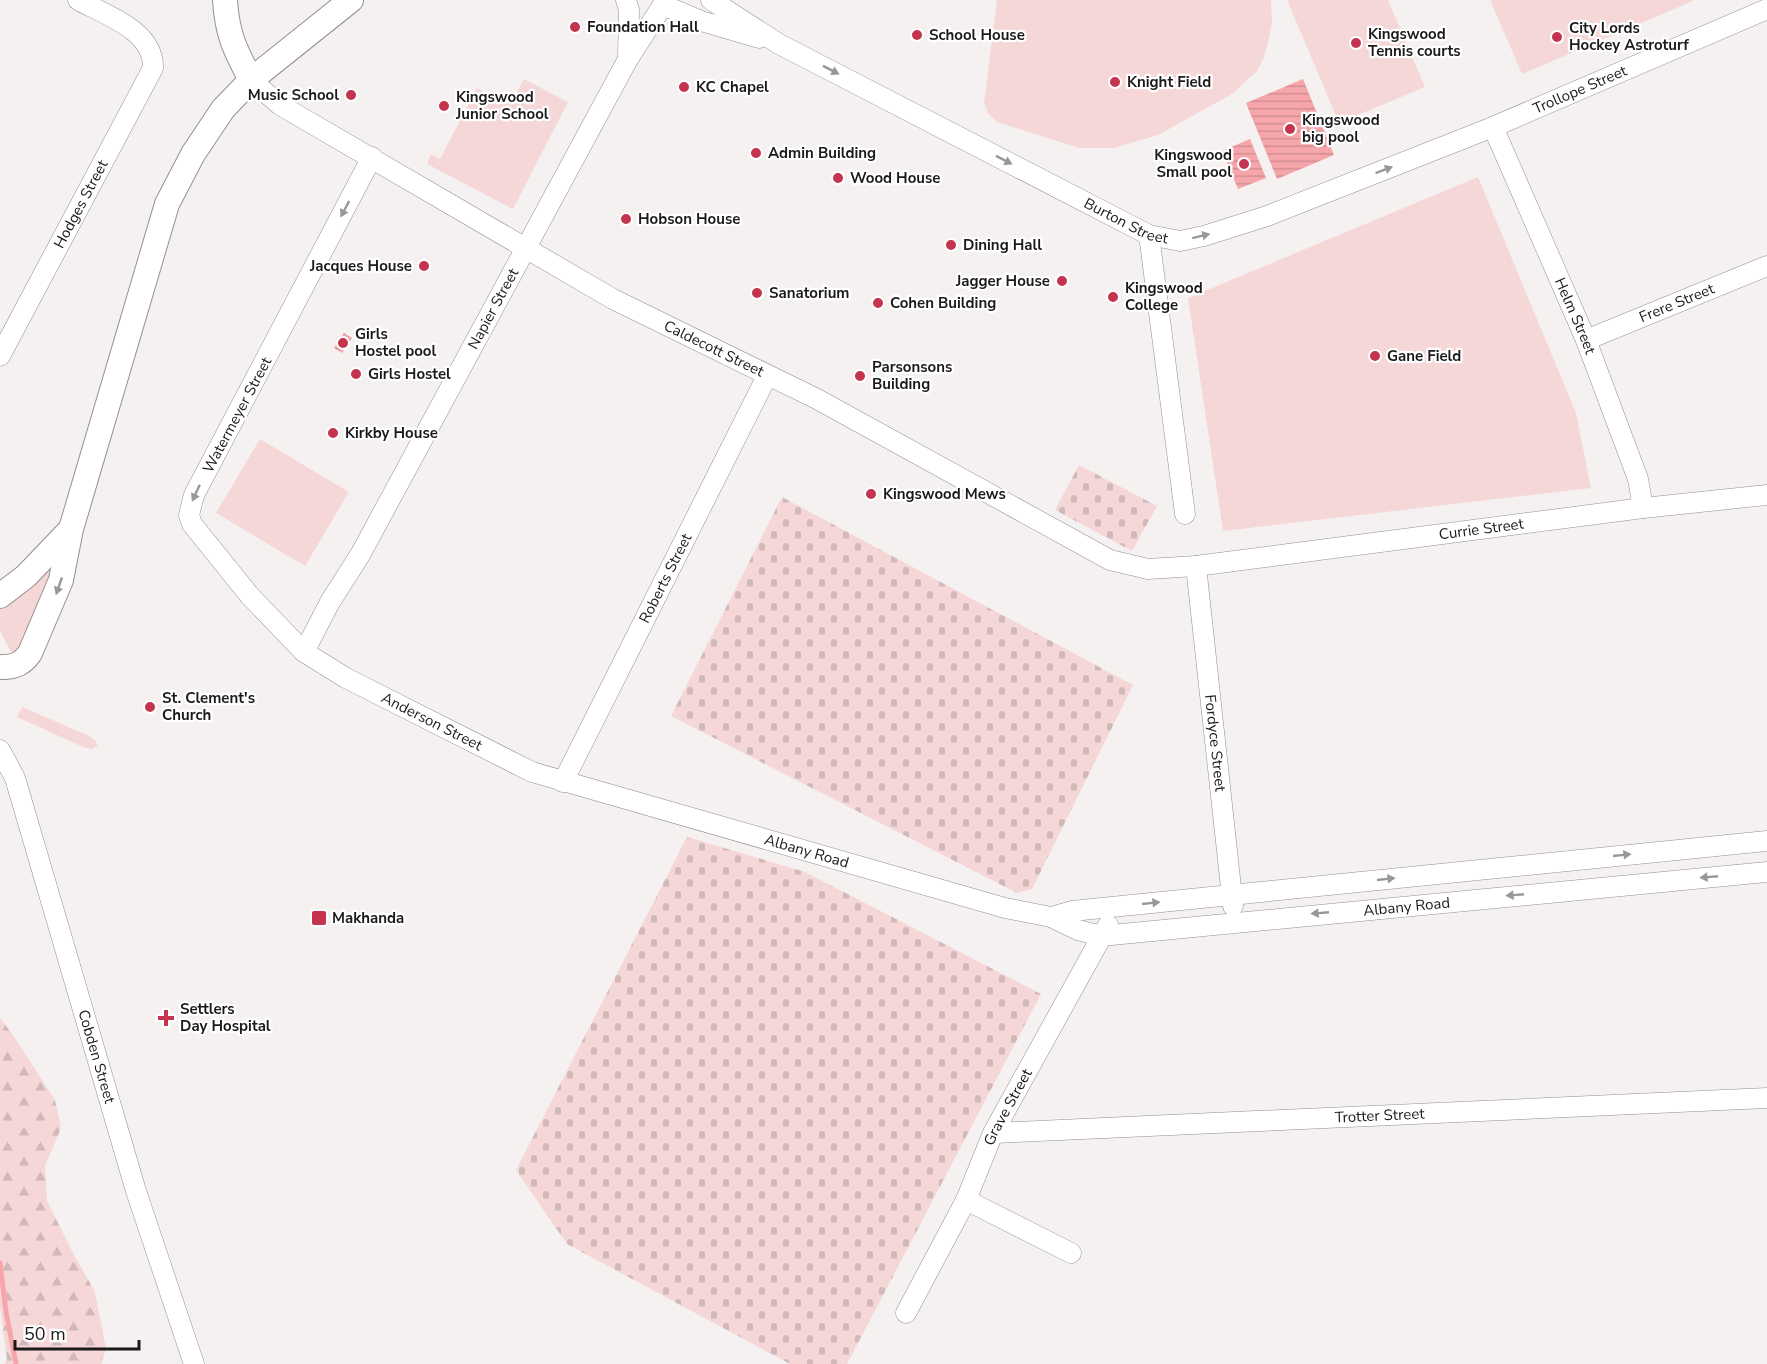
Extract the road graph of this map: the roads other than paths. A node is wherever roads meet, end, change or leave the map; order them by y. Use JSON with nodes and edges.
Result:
{"nodes":[{"id":1,"x":78,"y":0,"type":"edge"},
{"id":2,"x":225,"y":0,"type":"edge"},
{"id":3,"x":351,"y":0,"type":"edge"},
{"id":4,"x":626,"y":0,"type":"edge"},
{"id":5,"x":711,"y":0,"type":"edge"},
{"id":6,"x":665,"y":2,"type":"edge"},
{"id":7,"x":1767,"y":9,"type":"edge"},
{"id":8,"x":779,"y":44,"type":"junction"},
{"id":9,"x":628,"y":59,"type":"junction"},
{"id":10,"x":251,"y":80,"type":"junction"},
{"id":11,"x":1493,"y":127,"type":"junction"},
{"id":12,"x":372,"y":157,"type":"junction"},
{"id":13,"x":1149,"y":235,"type":"junction"},
{"id":14,"x":526,"y":250,"type":"junction"},
{"id":15,"x":1767,"y":266,"type":"edge"},
{"id":16,"x":1586,"y":340,"type":"junction"},
{"id":17,"x":0,"y":356,"type":"edge"},
{"id":18,"x":767,"y":376,"type":"junction"},
{"id":19,"x":1767,"y":495,"type":"edge"},
{"id":20,"x":1643,"y":508,"type":"junction"},
{"id":21,"x":1185,"y":514,"type":"dead end"},
{"id":22,"x":71,"y":529,"type":"junction"},
{"id":23,"x":1196,"y":566,"type":"junction"},
{"id":24,"x":0,"y":596,"type":"edge"},
{"id":25,"x":304,"y":652,"type":"junction"},
{"id":26,"x":1,"y":668,"type":"edge"},
{"id":27,"x":0,"y":750,"type":"edge"},
{"id":28,"x":563,"y":782,"type":"junction"},
{"id":29,"x":1765,"y":841,"type":"edge"},
{"id":30,"x":1581,"y":860,"type":"junction"},
{"id":31,"x":1767,"y":863,"type":"edge"},
{"id":32,"x":1767,"y":872,"type":"edge"},
{"id":33,"x":1586,"y":888,"type":"junction"},
{"id":34,"x":1232,"y":895,"type":"junction"},
{"id":35,"x":1120,"y":906,"type":"junction"},
{"id":36,"x":1051,"y":917,"type":"junction"},
{"id":37,"x":1235,"y":921,"type":"junction"},
{"id":38,"x":1101,"y":936,"type":"junction"},
{"id":39,"x":1767,"y":1098,"type":"edge"},
{"id":40,"x":993,"y":1133,"type":"junction"},
{"id":41,"x":966,"y":1200,"type":"junction"},
{"id":42,"x":1071,"y":1253,"type":"dead end"},
{"id":43,"x":906,"y":1313,"type":"dead end"},
{"id":44,"x":194,"y":1364,"type":"edge"}],
"edges":[{"from":1,"to":17,"type":"street","name":"Hodges Street"},
{"from":2,"to":10,"type":"street"},
{"from":3,"to":10,"type":"street"},
{"from":4,"to":9,"type":"street","name":"Napier Street"},
{"from":5,"to":8,"type":"street","name":"Burton Street"},
{"from":6,"to":8,"type":"street","name":"Burton Street"},
{"from":6,"to":9,"type":"street","name":"Napier Street"},
{"from":7,"to":11,"type":"street","name":"Trollope Street"},
{"from":8,"to":13,"type":"street","name":"Burton Street","one_way":true},
{"from":9,"to":14,"type":"street","name":"Napier Street"},
{"from":10,"to":12,"type":"street","name":"Caldecott Street"},
{"from":10,"to":22,"type":"street"},
{"from":13,"to":11,"type":"street","name":"Burton Street","one_way":true},
{"from":11,"to":16,"type":"street","name":"Helm Street"},
{"from":12,"to":14,"type":"street","name":"Caldecott Street"},
{"from":12,"to":25,"type":"street","name":"Watermeyer Street","one_way":true},
{"from":13,"to":21,"type":"street"},
{"from":14,"to":18,"type":"street","name":"Caldecott Street"},
{"from":14,"to":25,"type":"street","name":"Napier Street"},
{"from":15,"to":16,"type":"street","name":"Frere Street"},
{"from":16,"to":20,"type":"street","name":"Helm Street"},
{"from":18,"to":23,"type":"street","name":"Caldecott Street"},
{"from":18,"to":28,"type":"street","name":"Roberts Street"},
{"from":19,"to":20,"type":"street","name":"Currie Street"},
{"from":20,"to":23,"type":"street","name":"Currie Street"},
{"from":22,"to":24,"type":"street"},
{"from":22,"to":26,"type":"street","one_way":true},
{"from":23,"to":34,"type":"street","name":"Fordyce Street"},
{"from":25,"to":28,"type":"street","name":"Anderson Street"},
{"from":27,"to":44,"type":"street","name":"Cobden Street"},
{"from":28,"to":36,"type":"street","name":"Albany Road"},
{"from":30,"to":29,"type":"street","name":"Albany Road","one_way":true},
{"from":29,"to":31,"type":"street"},
{"from":30,"to":33,"type":"street"},
{"from":34,"to":30,"type":"street","name":"Albany Road","one_way":true},
{"from":32,"to":33,"type":"street","name":"Albany Road","one_way":true},
{"from":33,"to":37,"type":"street","name":"Albany Road","one_way":true},
{"from":35,"to":34,"type":"street","name":"Albany Road","one_way":true},
{"from":34,"to":37,"type":"street","name":"Fordyce Street"},
{"from":35,"to":36,"type":"street","name":"Albany Road"},
{"from":35,"to":38,"type":"street","name":"Grave Street"},
{"from":36,"to":38,"type":"street","name":"Albany Road"},
{"from":37,"to":38,"type":"street","name":"Albany Road"},
{"from":38,"to":40,"type":"street","name":"Grave Street"},
{"from":39,"to":40,"type":"street","name":"Trotter Street"},
{"from":40,"to":41,"type":"street","name":"Grave Street"},
{"from":41,"to":42,"type":"street"},
{"from":41,"to":43,"type":"street","name":"Grave Street"}]}
